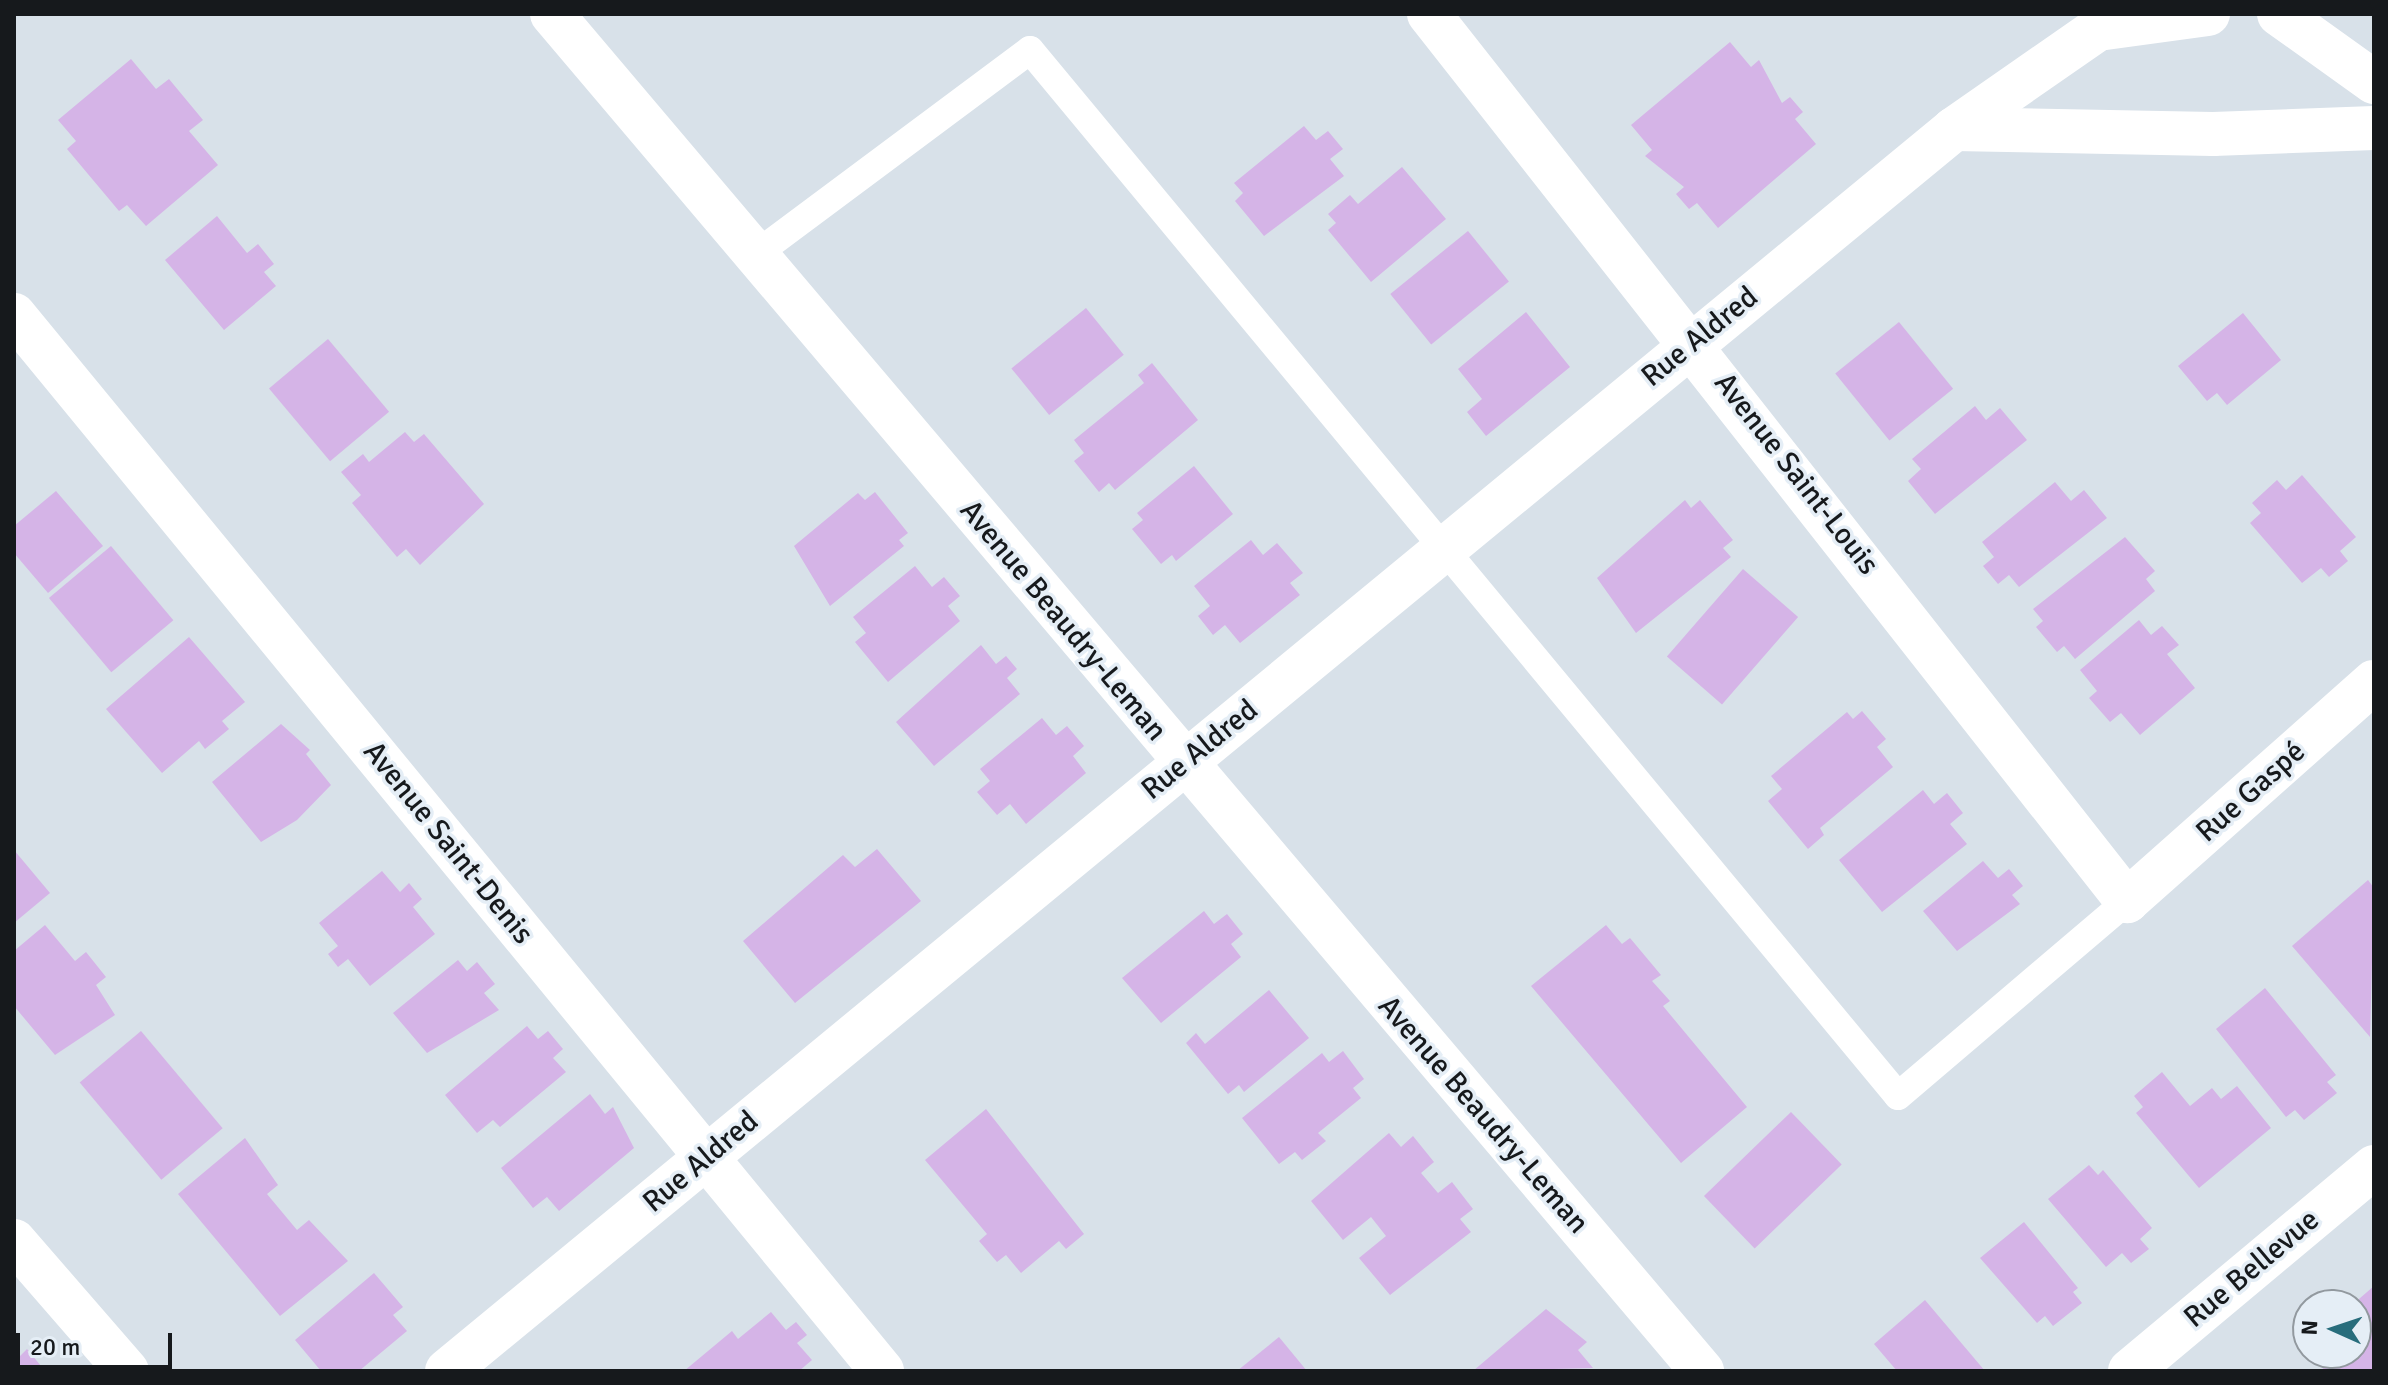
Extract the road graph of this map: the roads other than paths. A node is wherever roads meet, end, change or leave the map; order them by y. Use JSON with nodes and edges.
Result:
{"nodes":[{"id":1,"x":552,"y":14,"type":"edge"},
{"id":2,"x":1429,"y":14,"type":"edge"},
{"id":3,"x":2208,"y":14,"type":"edge"},
{"id":4,"x":2279,"y":14,"type":"edge"},
{"id":5,"x":2374,"y":82,"type":"edge"},
{"id":6,"x":2374,"y":128,"type":"edge"},
{"id":7,"x":1954,"y":129,"type":"junction"},
{"id":8,"x":755,"y":255,"type":"junction"},
{"id":9,"x":14,"y":315,"type":"edge"},
{"id":10,"x":1695,"y":342,"type":"junction"},
{"id":11,"x":1445,"y":548,"type":"junction"},
{"id":12,"x":2374,"y":682,"type":"edge"},
{"id":13,"x":1183,"y":764,"type":"junction"},
{"id":14,"x":2127,"y":901,"type":"junction"},
{"id":15,"x":706,"y":1157,"type":"junction"},
{"id":16,"x":2374,"y":1167,"type":"edge"},
{"id":17,"x":14,"y":1241,"type":"edge"},
{"id":18,"x":127,"y":1371,"type":"edge"},
{"id":19,"x":447,"y":1371,"type":"edge"},
{"id":20,"x":882,"y":1371,"type":"edge"},
{"id":21,"x":1702,"y":1371,"type":"edge"},
{"id":22,"x":2130,"y":1371,"type":"edge"}],
"edges":[{"from":1,"to":8,"type":"street","name":"Avenue Beaudry-Leman"},
{"from":2,"to":10,"type":"street","name":"Avenue Saint-Louis"},
{"from":3,"to":7,"type":"street","name":"Rue Aldred"},
{"from":4,"to":5,"type":"street"},
{"from":6,"to":7,"type":"street"},
{"from":7,"to":10,"type":"street","name":"Rue Aldred"},
{"from":8,"to":11,"type":"lane"},
{"from":8,"to":13,"type":"street","name":"Avenue Beaudry-Leman"},
{"from":9,"to":15,"type":"street","name":"Avenue Saint-Denis"},
{"from":10,"to":11,"type":"street","name":"Rue Aldred"},
{"from":10,"to":14,"type":"street","name":"Avenue Saint-Louis"},
{"from":11,"to":13,"type":"street","name":"Rue Aldred"},
{"from":11,"to":14,"type":"lane"},
{"from":12,"to":14,"type":"street","name":"Rue Gaspé"},
{"from":13,"to":15,"type":"street","name":"Rue Aldred"},
{"from":13,"to":21,"type":"street","name":"Avenue Beaudry-Leman"},
{"from":15,"to":19,"type":"street","name":"Rue Aldred"},
{"from":15,"to":20,"type":"street","name":"Avenue Saint-Denis"},
{"from":16,"to":22,"type":"street","name":"Rue Bellevue"},
{"from":17,"to":18,"type":"street"}]}
